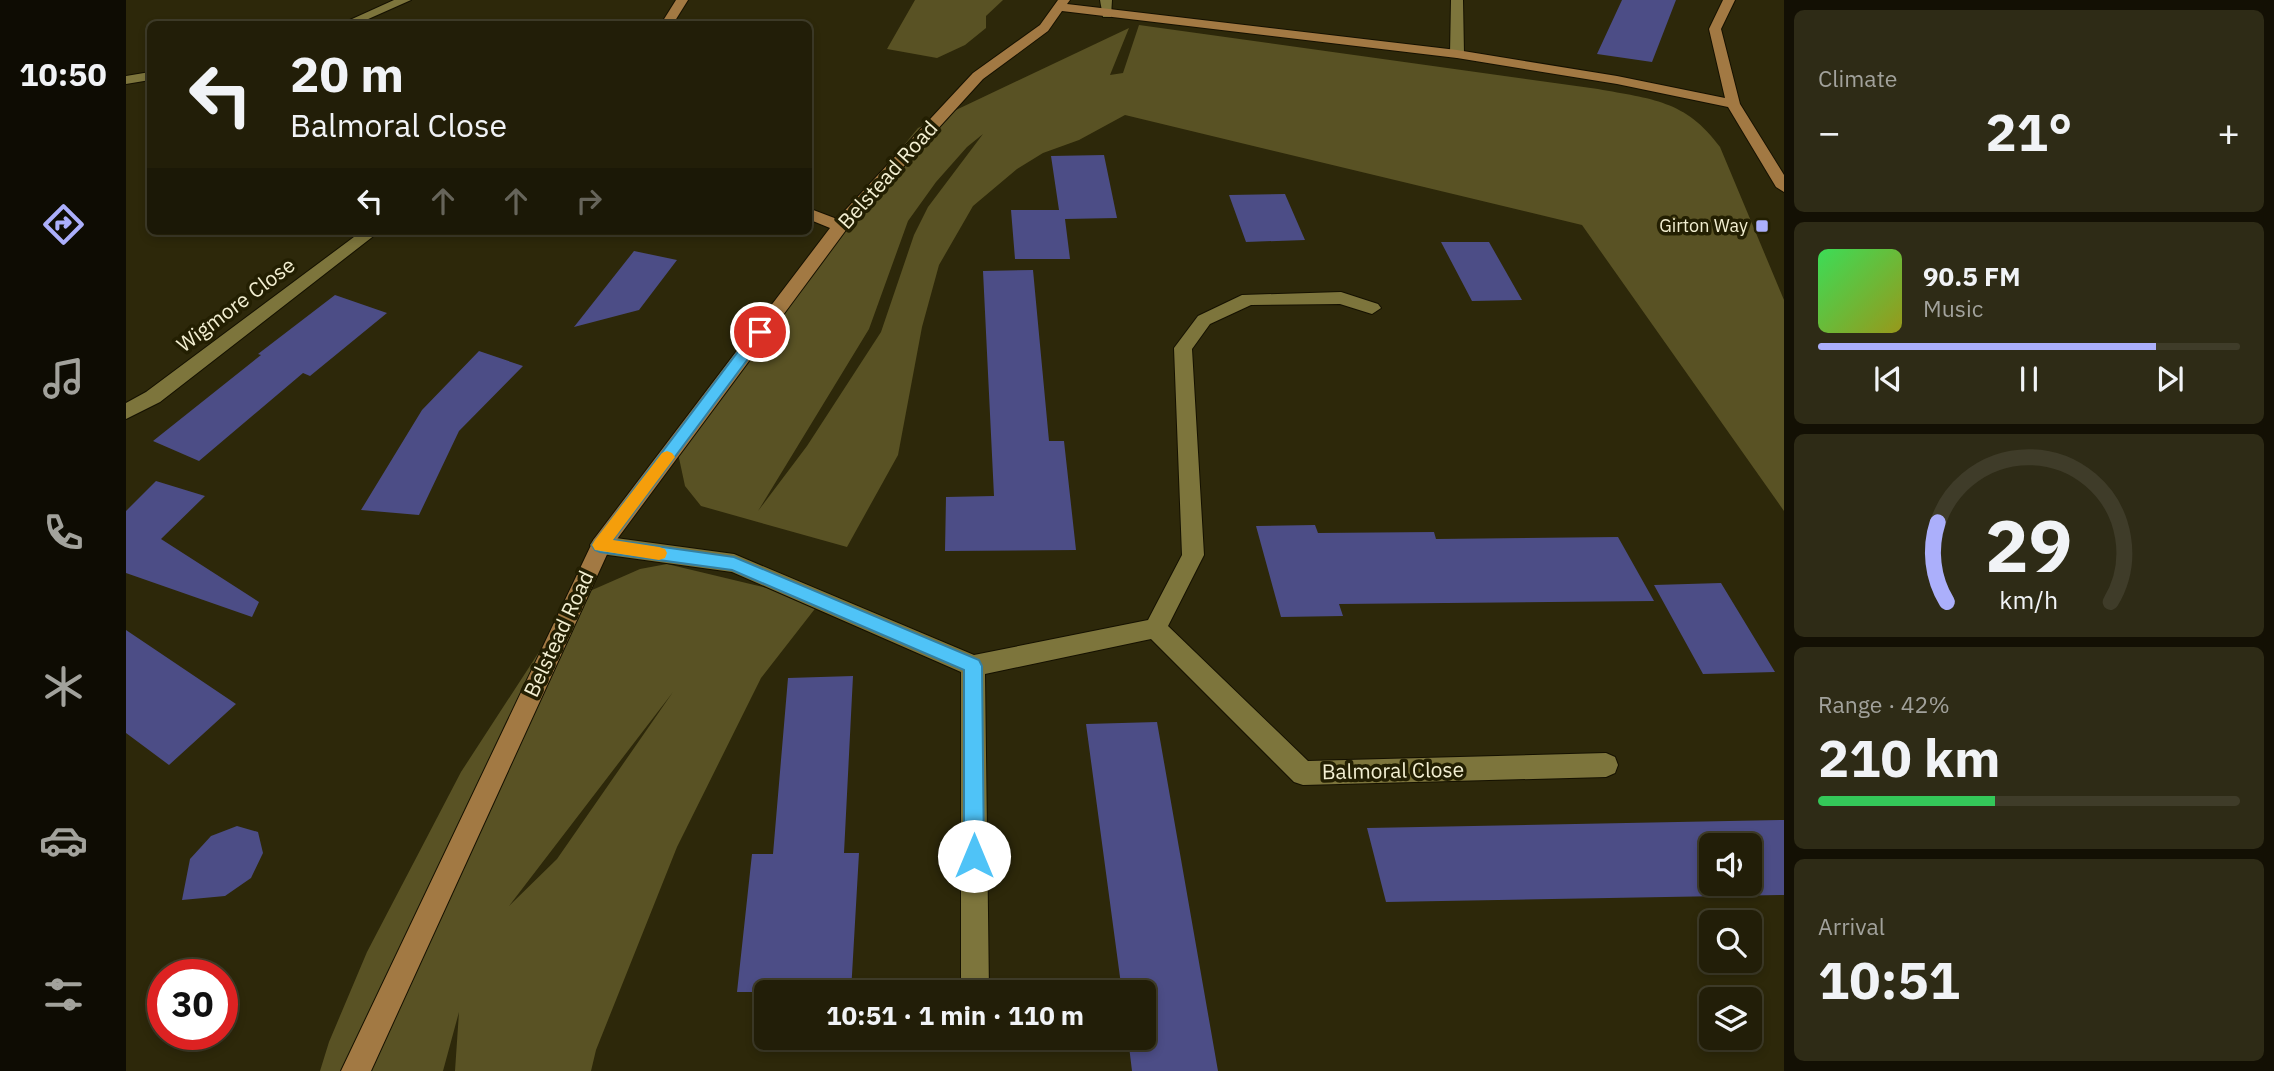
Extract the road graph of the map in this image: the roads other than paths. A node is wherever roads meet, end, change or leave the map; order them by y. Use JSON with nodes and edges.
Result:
{"nodes":[{"id":1,"x":405,"y":0,"type":"edge"},
{"id":2,"x":682,"y":0,"type":"edge"},
{"id":3,"x":1457,"y":0,"type":"edge"},
{"id":4,"x":1729,"y":0,"type":"edge"},
{"id":5,"x":1063,"y":4,"type":"edge"},
{"id":6,"x":1107,"y":7,"type":"edge"},
{"id":7,"x":354,"y":21,"type":"edge"},
{"id":8,"x":669,"y":21,"type":"edge"},
{"id":9,"x":1457,"y":54,"type":"junction"},
{"id":10,"x":147,"y":76,"type":"edge"},
{"id":11,"x":126,"y":80,"type":"edge"},
{"id":12,"x":1733,"y":104,"type":"junction"},
{"id":13,"x":1784,"y":187,"type":"edge"},
{"id":14,"x":812,"y":215,"type":"edge"},
{"id":15,"x":840,"y":226,"type":"junction"},
{"id":16,"x":367,"y":235,"type":"edge"},
{"id":17,"x":1372,"y":308,"type":"dead end"},
{"id":18,"x":126,"y":412,"type":"edge"},
{"id":19,"x":600,"y":545,"type":"junction"},
{"id":20,"x":1155,"y":628,"type":"junction"},
{"id":21,"x":973,"y":666,"type":"junction"},
{"id":22,"x":1606,"y":765,"type":"dead end"},
{"id":23,"x":975,"y":980,"type":"edge"},
{"id":24,"x":356,"y":1071,"type":"edge"}],
"edges":[{"from":1,"to":7,"type":"street"},
{"from":2,"to":8,"type":"street"},
{"from":3,"to":9,"type":"street"},
{"from":4,"to":12,"type":"street"},
{"from":5,"to":6,"type":"street"},
{"from":5,"to":15,"type":"street","name":"Belstead Road"},
{"from":6,"to":9,"type":"street"},
{"from":9,"to":12,"type":"street"},
{"from":10,"to":11,"type":"street"},
{"from":12,"to":13,"type":"street"},
{"from":14,"to":15,"type":"street"},
{"from":15,"to":19,"type":"street","name":"Belstead Road"},
{"from":16,"to":18,"type":"street","name":"Wigmore Close"},
{"from":17,"to":20,"type":"street"},
{"from":19,"to":21,"type":"street"},
{"from":19,"to":24,"type":"street","name":"Belstead Road"},
{"from":20,"to":21,"type":"street"},
{"from":20,"to":22,"type":"street","name":"Balmoral Close"},
{"from":21,"to":23,"type":"street"}]}
